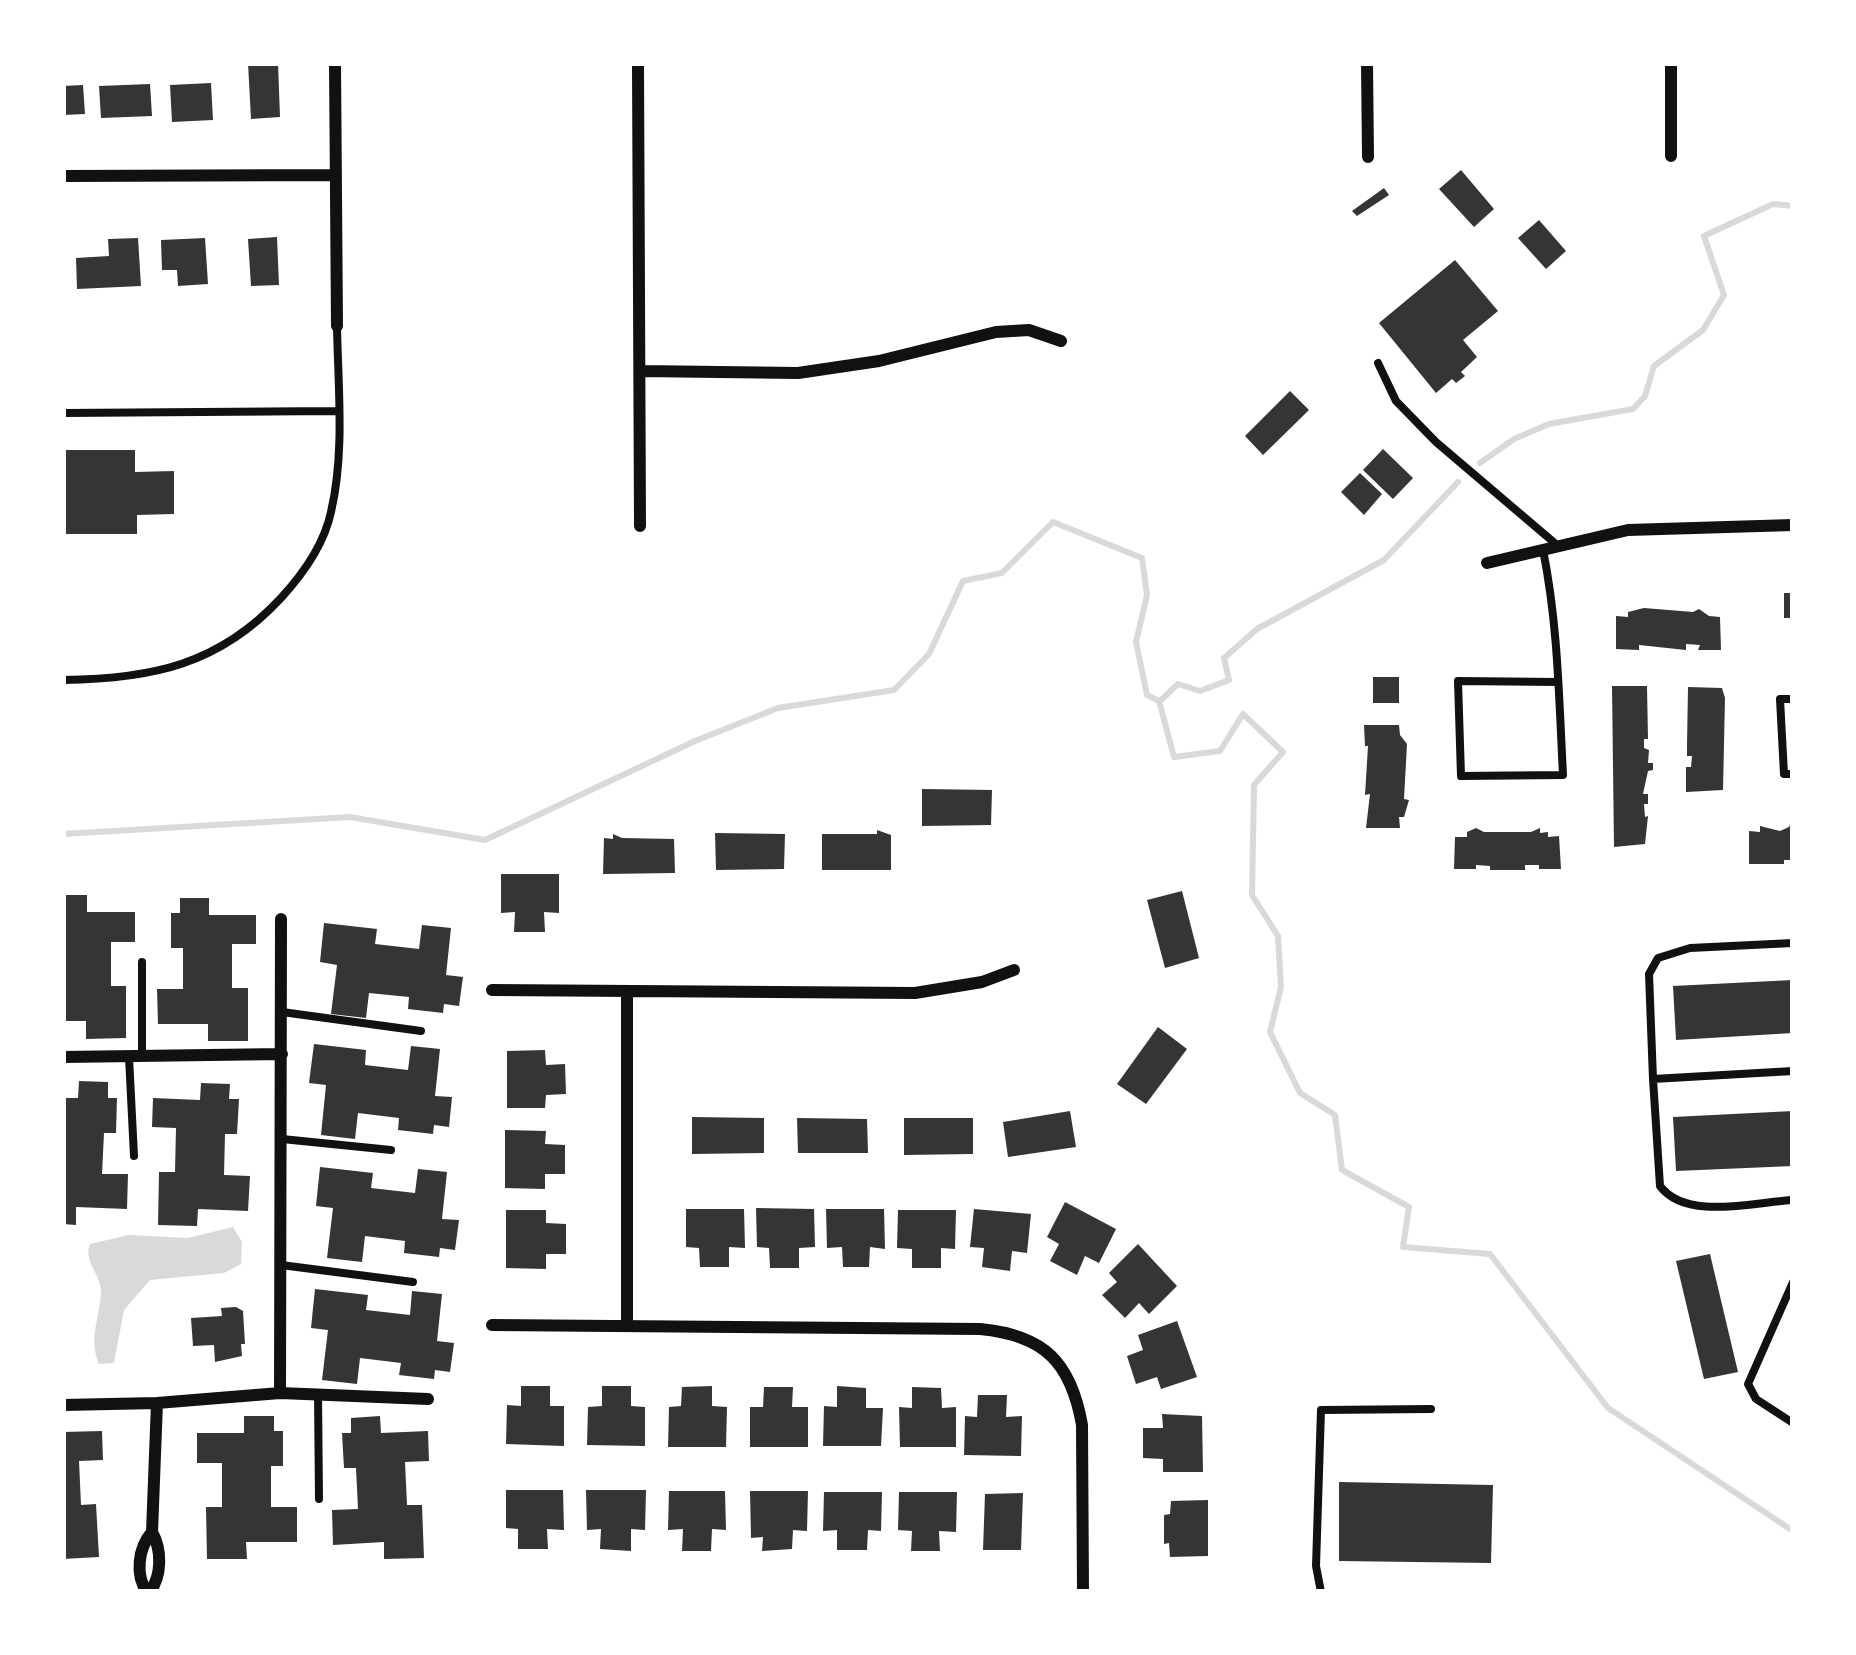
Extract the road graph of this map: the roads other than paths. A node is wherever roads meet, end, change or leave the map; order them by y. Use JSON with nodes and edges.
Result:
{"nodes":[{"id":1,"x":335,"y":63,"type":"edge"},
{"id":2,"x":638,"y":63,"type":"edge"},
{"id":3,"x":1367,"y":63,"type":"edge"},
{"id":4,"x":1670,"y":63,"type":"edge"},
{"id":5,"x":1670,"y":156,"type":"dead end"},
{"id":6,"x":1368,"y":157,"type":"dead end"},
{"id":7,"x":336,"y":175,"type":"junction"},
{"id":8,"x":63,"y":176,"type":"edge"},
{"id":9,"x":338,"y":326,"type":"joint"},
{"id":10,"x":1061,"y":341,"type":"dead end"},
{"id":11,"x":1378,"y":363,"type":"dead end"},
{"id":12,"x":640,"y":371,"type":"junction"},
{"id":13,"x":338,"y":411,"type":"junction"},
{"id":14,"x":63,"y":413,"type":"edge"},
{"id":15,"x":1793,"y":525,"type":"edge"},
{"id":16,"x":640,"y":526,"type":"dead end"},
{"id":17,"x":1550,"y":546,"type":"junction"},
{"id":18,"x":1487,"y":563,"type":"dead end"},
{"id":19,"x":63,"y":680,"type":"edge"},
{"id":20,"x":1558,"y":682,"type":"junction"},
{"id":21,"x":1793,"y":699,"type":"edge"},
{"id":22,"x":1793,"y":774,"type":"edge"},
{"id":23,"x":281,"y":919,"type":"dead end"},
{"id":24,"x":1793,"y":944,"type":"edge"},
{"id":25,"x":142,"y":962,"type":"dead end"},
{"id":26,"x":1014,"y":970,"type":"dead end"},
{"id":27,"x":492,"y":990,"type":"dead end"},
{"id":28,"x":627,"y":992,"type":"junction"},
{"id":29,"x":282,"y":1012,"type":"junction"},
{"id":30,"x":421,"y":1030,"type":"dead end"},
{"id":31,"x":282,"y":1054,"type":"junction"},
{"id":32,"x":68,"y":1056,"type":"edge"},
{"id":33,"x":135,"y":1056,"type":"junction"},
{"id":34,"x":1793,"y":1070,"type":"edge"},
{"id":35,"x":1653,"y":1079,"type":"junction"},
{"id":36,"x":282,"y":1139,"type":"junction"},
{"id":37,"x":391,"y":1150,"type":"dead end"},
{"id":38,"x":134,"y":1156,"type":"dead end"},
{"id":39,"x":1793,"y":1200,"type":"edge"},
{"id":40,"x":281,"y":1265,"type":"junction"},
{"id":41,"x":413,"y":1282,"type":"dead end"},
{"id":42,"x":1793,"y":1282,"type":"edge"},
{"id":43,"x":492,"y":1325,"type":"dead end"},
{"id":44,"x":627,"y":1326,"type":"junction"},
{"id":45,"x":280,"y":1393,"type":"junction"},
{"id":46,"x":318,"y":1394,"type":"junction"},
{"id":47,"x":428,"y":1400,"type":"dead end"},
{"id":48,"x":157,"y":1402,"type":"junction"},
{"id":49,"x":63,"y":1405,"type":"edge"},
{"id":50,"x":1431,"y":1408,"type":"dead end"},
{"id":51,"x":1793,"y":1423,"type":"edge"},
{"id":52,"x":319,"y":1499,"type":"dead end"},
{"id":53,"x":148,"y":1592,"type":"edge"},
{"id":54,"x":1083,"y":1592,"type":"edge"},
{"id":55,"x":1321,"y":1592,"type":"edge"}],
"edges":[{"from":1,"to":7,"type":"street"},
{"from":2,"to":12,"type":"street"},
{"from":3,"to":6,"type":"street"},
{"from":4,"to":5,"type":"street"},
{"from":7,"to":8,"type":"street"},
{"from":7,"to":9,"type":"street"},
{"from":9,"to":13,"type":"lane"},
{"from":10,"to":12,"type":"street"},
{"from":11,"to":17,"type":"lane"},
{"from":12,"to":16,"type":"street"},
{"from":13,"to":14,"type":"lane"},
{"from":13,"to":19,"type":"lane"},
{"from":15,"to":17,"type":"street"},
{"from":17,"to":18,"type":"street"},
{"from":17,"to":20,"type":"lane"},
{"from":20,"to":20,"type":"lane"},
{"from":21,"to":22,"type":"lane"},
{"from":23,"to":29,"type":"street"},
{"from":24,"to":35,"type":"lane"},
{"from":25,"to":33,"type":"lane"},
{"from":26,"to":28,"type":"street"},
{"from":27,"to":28,"type":"street"},
{"from":28,"to":44,"type":"street"},
{"from":29,"to":30,"type":"lane"},
{"from":29,"to":31,"type":"street"},
{"from":31,"to":33,"type":"street"},
{"from":31,"to":36,"type":"street"},
{"from":32,"to":33,"type":"street"},
{"from":33,"to":38,"type":"lane"},
{"from":34,"to":35,"type":"lane"},
{"from":35,"to":39,"type":"lane"},
{"from":36,"to":37,"type":"lane"},
{"from":36,"to":40,"type":"street"},
{"from":40,"to":41,"type":"lane"},
{"from":40,"to":45,"type":"street"},
{"from":42,"to":51,"type":"lane"},
{"from":43,"to":44,"type":"street"},
{"from":44,"to":54,"type":"street"},
{"from":45,"to":46,"type":"street"},
{"from":45,"to":48,"type":"street"},
{"from":46,"to":47,"type":"street"},
{"from":46,"to":52,"type":"lane"},
{"from":48,"to":49,"type":"street"},
{"from":48,"to":53,"type":"street"},
{"from":50,"to":55,"type":"lane"}]}
